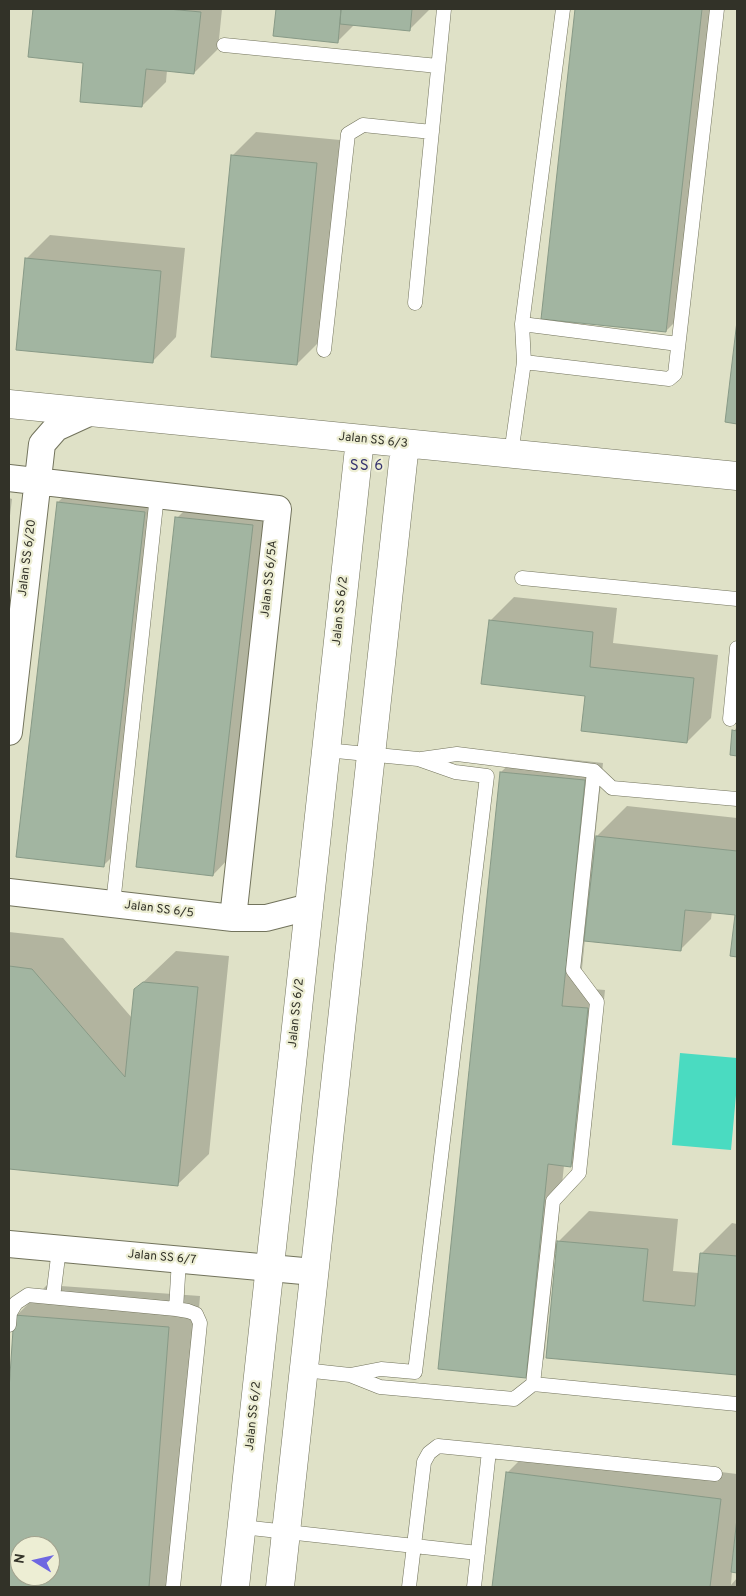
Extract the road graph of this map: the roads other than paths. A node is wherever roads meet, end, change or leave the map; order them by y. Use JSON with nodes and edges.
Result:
{"nodes":[{"id":1,"x":444,"y":9,"type":"edge"},
{"id":2,"x":563,"y":9,"type":"edge"},
{"id":3,"x":717,"y":9,"type":"edge"},
{"id":4,"x":224,"y":45,"type":"dead end"},
{"id":5,"x":438,"y":66,"type":"junction"},
{"id":6,"x":432,"y":132,"type":"junction"},
{"id":7,"x":415,"y":303,"type":"dead end"},
{"id":8,"x":522,"y":324,"type":"junction"},
{"id":9,"x":678,"y":344,"type":"junction"},
{"id":10,"x":324,"y":350,"type":"dead end"},
{"id":11,"x":524,"y":362,"type":"junction"},
{"id":12,"x":9,"y":404,"type":"edge"},
{"id":13,"x":91,"y":412,"type":"junction"},
{"id":14,"x":360,"y":439,"type":"junction"},
{"id":15,"x":405,"y":444,"type":"junction"},
{"id":16,"x":511,"y":454,"type":"junction"},
{"id":17,"x":737,"y":476,"type":"edge"},
{"id":18,"x":9,"y":478,"type":"edge"},
{"id":19,"x":38,"y":481,"type":"junction"},
{"id":20,"x":157,"y":495,"type":"junction"},
{"id":21,"x":522,"y":578,"type":"dead end"},
{"id":22,"x":737,"y":599,"type":"edge"},
{"id":23,"x":15,"y":611,"type":"edge"},
{"id":24,"x":737,"y":648,"type":"edge"},
{"id":25,"x":730,"y":719,"type":"dead end"},
{"id":26,"x":9,"y":732,"type":"edge"},
{"id":27,"x":326,"y":750,"type":"junction"},
{"id":28,"x":370,"y":754,"type":"junction"},
{"id":29,"x":418,"y":759,"type":"junction"},
{"id":30,"x":594,"y":771,"type":"junction"},
{"id":31,"x":737,"y":799,"type":"edge"},
{"id":32,"x":9,"y":892,"type":"edge"},
{"id":33,"x":113,"y":904,"type":"junction"},
{"id":34,"x":309,"y":907,"type":"junction"},
{"id":35,"x":233,"y":918,"type":"junction"},
{"id":36,"x":9,"y":1244,"type":"edge"},
{"id":37,"x":59,"y":1249,"type":"junction"},
{"id":38,"x":179,"y":1260,"type":"junction"},
{"id":39,"x":270,"y":1268,"type":"junction"},
{"id":40,"x":314,"y":1272,"type":"junction"},
{"id":41,"x":53,"y":1297,"type":"junction"},
{"id":42,"x":176,"y":1309,"type":"junction"},
{"id":43,"x":9,"y":1325,"type":"edge"},
{"id":44,"x":304,"y":1370,"type":"junction"},
{"id":45,"x":350,"y":1375,"type":"junction"},
{"id":46,"x":534,"y":1384,"type":"junction"},
{"id":47,"x":737,"y":1404,"type":"edge"},
{"id":48,"x":489,"y":1451,"type":"junction"},
{"id":49,"x":715,"y":1474,"type":"dead end"},
{"id":50,"x":242,"y":1527,"type":"junction"},
{"id":51,"x":286,"y":1532,"type":"junction"},
{"id":52,"x":414,"y":1546,"type":"junction"},
{"id":53,"x":478,"y":1553,"type":"junction"},
{"id":54,"x":173,"y":1587,"type":"edge"},
{"id":55,"x":235,"y":1587,"type":"edge"},
{"id":56,"x":280,"y":1587,"type":"edge"},
{"id":57,"x":410,"y":1587,"type":"edge"},
{"id":58,"x":474,"y":1587,"type":"edge"}],
"edges":[{"from":1,"to":5,"type":"lane"},
{"from":2,"to":8,"type":"lane"},
{"from":3,"to":9,"type":"lane"},
{"from":4,"to":5,"type":"lane"},
{"from":5,"to":6,"type":"lane"},
{"from":6,"to":7,"type":"lane"},
{"from":6,"to":10,"type":"lane"},
{"from":8,"to":9,"type":"lane"},
{"from":8,"to":11,"type":"lane"},
{"from":9,"to":11,"type":"lane"},
{"from":11,"to":16,"type":"lane"},
{"from":12,"to":13,"type":"street","name":"Jalan SS 6/3"},
{"from":13,"to":14,"type":"street","name":"Jalan SS 6/3"},
{"from":13,"to":19,"type":"street","name":"Jalan SS 6/20"},
{"from":14,"to":15,"type":"street","name":"Jalan SS 6/3"},
{"from":14,"to":27,"type":"street","name":"Jalan SS 6/2"},
{"from":15,"to":16,"type":"street","name":"Jalan SS 6/3"},
{"from":15,"to":28,"type":"street"},
{"from":16,"to":17,"type":"street","name":"Jalan SS 6/3"},
{"from":18,"to":19,"type":"street","name":"Jalan SS 6/5A"},
{"from":19,"to":20,"type":"street","name":"Jalan SS 6/5A"},
{"from":19,"to":23,"type":"street","name":"Jalan SS 6/20"},
{"from":20,"to":33,"type":"lane"},
{"from":20,"to":35,"type":"street","name":"Jalan SS 6/5A"},
{"from":21,"to":22,"type":"lane"},
{"from":23,"to":26,"type":"street","name":"Jalan SS 6/20"},
{"from":24,"to":25,"type":"lane"},
{"from":27,"to":28,"type":"lane"},
{"from":27,"to":34,"type":"street","name":"Jalan SS 6/2"},
{"from":28,"to":29,"type":"lane"},
{"from":28,"to":40,"type":"street"},
{"from":29,"to":30,"type":"lane"},
{"from":29,"to":45,"type":"lane"},
{"from":30,"to":31,"type":"lane"},
{"from":30,"to":46,"type":"lane"},
{"from":32,"to":33,"type":"street","name":"Jalan SS 6/5"},
{"from":33,"to":35,"type":"street","name":"Jalan SS 6/5"},
{"from":34,"to":35,"type":"street","name":"Jalan SS 6/5"},
{"from":34,"to":39,"type":"street","name":"Jalan SS 6/2"},
{"from":36,"to":37,"type":"street","name":"Jalan SS 6/7"},
{"from":37,"to":38,"type":"street","name":"Jalan SS 6/7"},
{"from":37,"to":41,"type":"lane"},
{"from":38,"to":39,"type":"street","name":"Jalan SS 6/7"},
{"from":38,"to":42,"type":"lane"},
{"from":39,"to":40,"type":"street","name":"Jalan SS 6/7"},
{"from":39,"to":50,"type":"street","name":"Jalan SS 6/2"},
{"from":40,"to":44,"type":"street"},
{"from":41,"to":42,"type":"lane"},
{"from":41,"to":43,"type":"lane"},
{"from":42,"to":54,"type":"lane"},
{"from":44,"to":45,"type":"lane"},
{"from":44,"to":51,"type":"street"},
{"from":45,"to":46,"type":"lane"},
{"from":46,"to":47,"type":"lane"},
{"from":48,"to":49,"type":"lane"},
{"from":48,"to":52,"type":"lane"},
{"from":48,"to":53,"type":"lane"},
{"from":50,"to":51,"type":"lane"},
{"from":50,"to":55,"type":"street","name":"Jalan SS 6/2"},
{"from":51,"to":52,"type":"lane"},
{"from":51,"to":56,"type":"street"},
{"from":52,"to":53,"type":"lane"},
{"from":52,"to":57,"type":"lane"},
{"from":53,"to":58,"type":"lane"}]}
